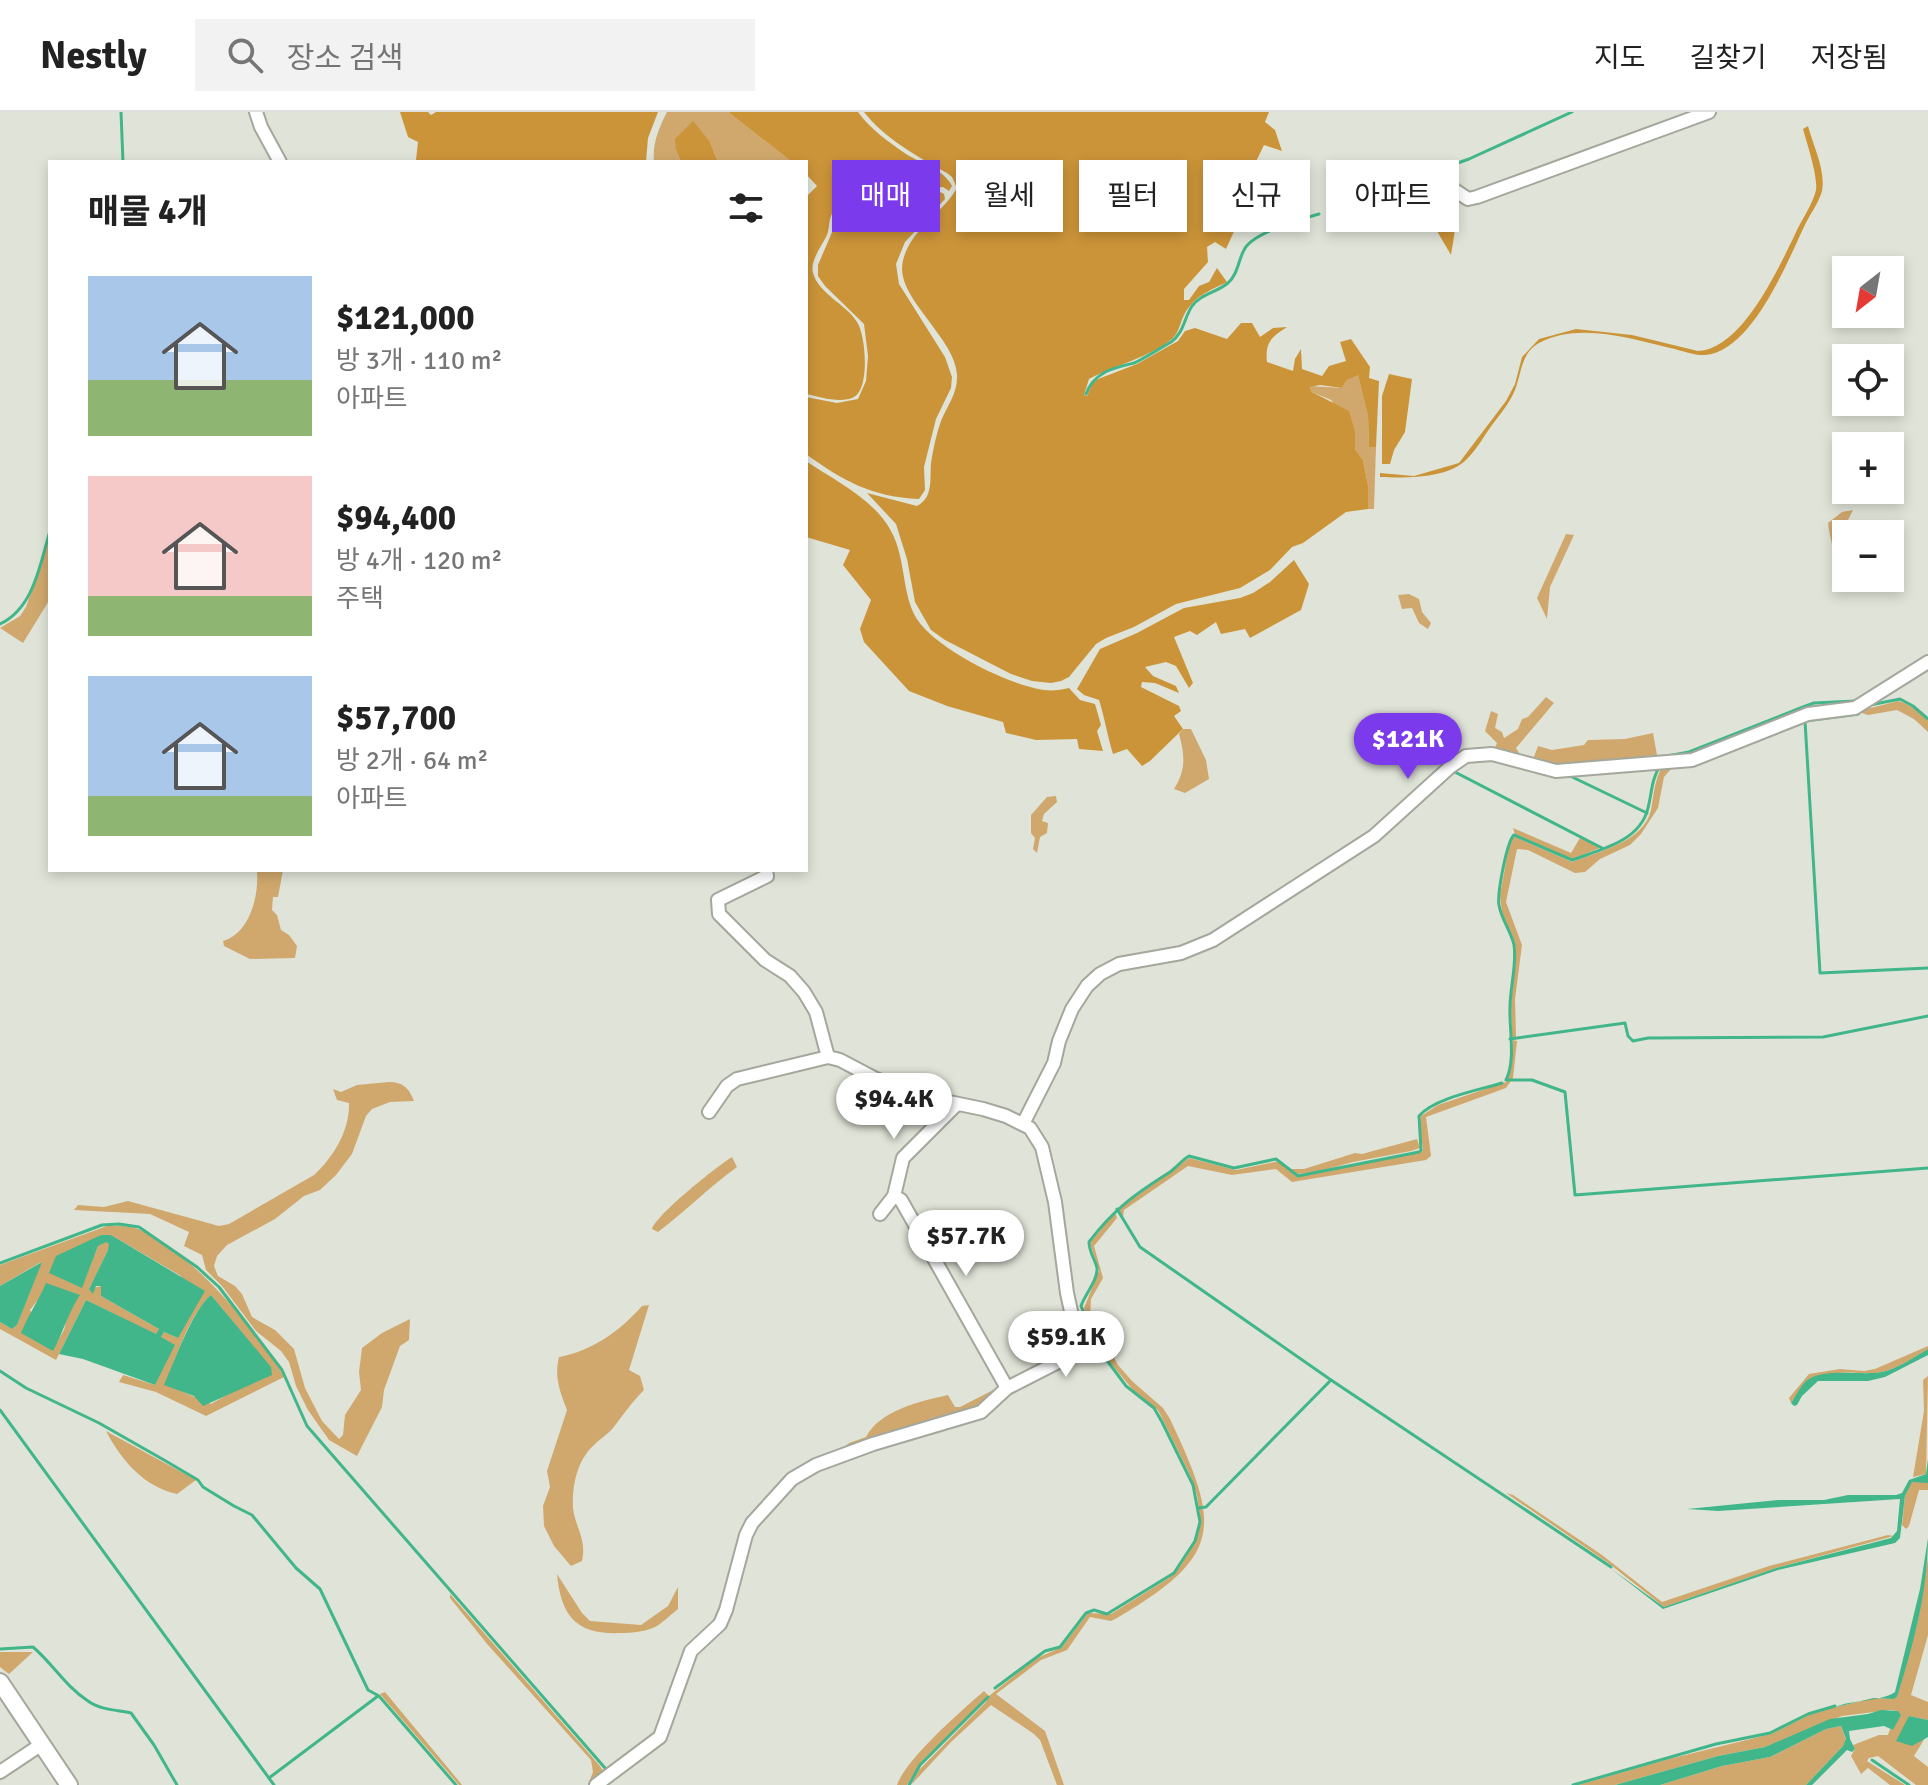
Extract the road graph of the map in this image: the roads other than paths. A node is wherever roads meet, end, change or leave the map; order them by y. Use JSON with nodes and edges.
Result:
{"nodes":[{"id":1,"x":256,"y":112,"type":"edge"},
{"id":2,"x":1709,"y":112,"type":"edge"},
{"id":3,"x":279,"y":160,"type":"edge"},
{"id":4,"x":1459,"y":193,"type":"edge"},
{"id":5,"x":1928,"y":662,"type":"edge"},
{"id":6,"x":766,"y":872,"type":"edge"},
{"id":7,"x":828,"y":1057,"type":"junction"},
{"id":8,"x":957,"y":1104,"type":"junction"},
{"id":9,"x":709,"y":1112,"type":"dead end"},
{"id":10,"x":1023,"y":1124,"type":"junction"},
{"id":11,"x":894,"y":1196,"type":"junction"},
{"id":12,"x":880,"y":1214,"type":"dead end"},
{"id":13,"x":1007,"y":1388,"type":"junction"},
{"id":14,"x":1,"y":1687,"type":"edge"},
{"id":15,"x":42,"y":1744,"type":"junction"},
{"id":16,"x":0,"y":1772,"type":"edge"},
{"id":17,"x":69,"y":1785,"type":"edge"},
{"id":18,"x":596,"y":1785,"type":"edge"}],
"edges":[{"from":1,"to":3,"type":"street"},
{"from":2,"to":4,"type":"street"},
{"from":5,"to":10,"type":"street"},
{"from":6,"to":7,"type":"street"},
{"from":7,"to":8,"type":"street"},
{"from":7,"to":9,"type":"street"},
{"from":8,"to":10,"type":"street"},
{"from":8,"to":11,"type":"street"},
{"from":10,"to":13,"type":"street"},
{"from":11,"to":12,"type":"street"},
{"from":11,"to":13,"type":"street"},
{"from":13,"to":18,"type":"street"},
{"from":14,"to":15,"type":"street"},
{"from":15,"to":16,"type":"street"},
{"from":15,"to":17,"type":"street"}]}
